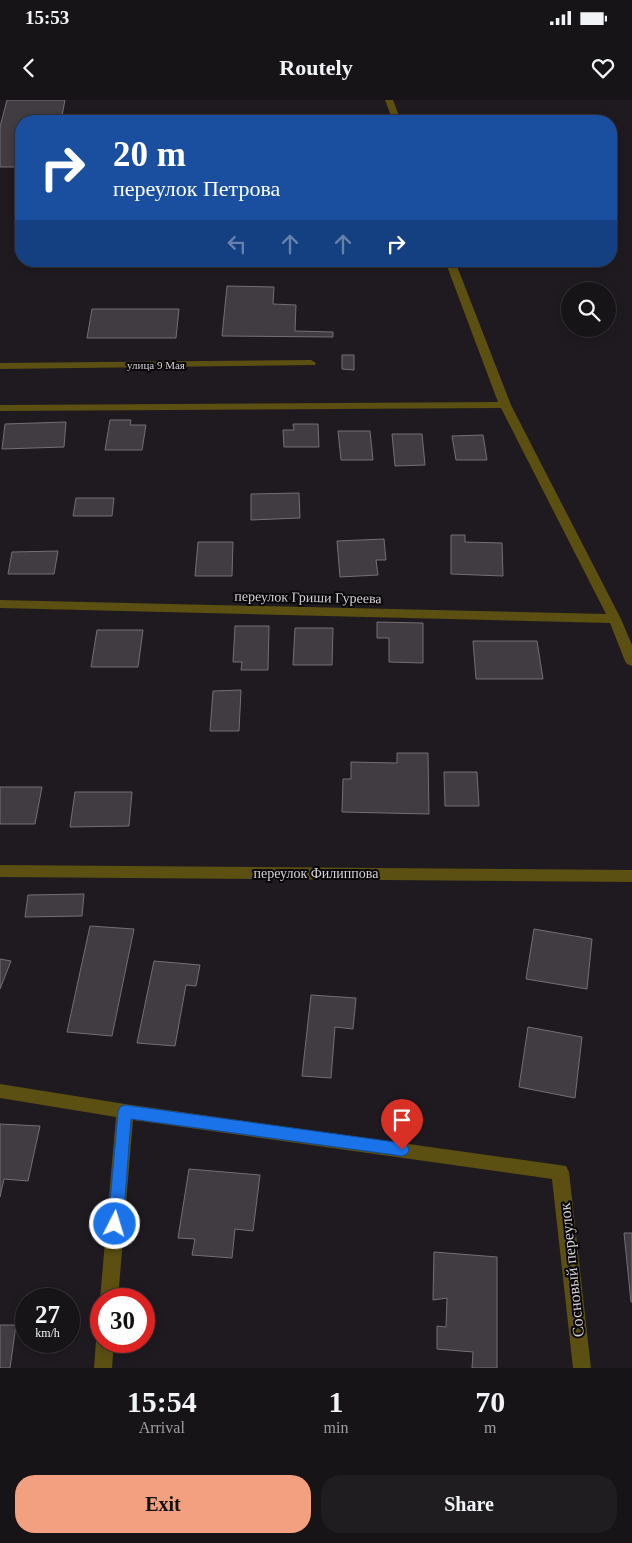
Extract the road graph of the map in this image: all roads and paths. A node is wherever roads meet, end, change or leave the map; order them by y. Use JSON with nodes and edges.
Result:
{"nodes":[{"id":1,"x":389,"y":100,"type":"edge"},
{"id":2,"x":395,"y":115,"type":"edge"},
{"id":3,"x":452,"y":267,"type":"edge"},
{"id":4,"x":311,"y":363,"type":"dead end"},
{"id":5,"x":0,"y":366,"type":"edge"},
{"id":6,"x":506,"y":406,"type":"junction"},
{"id":7,"x":0,"y":408,"type":"edge"},
{"id":8,"x":0,"y":604,"type":"edge"},
{"id":9,"x":615,"y":619,"type":"junction"},
{"id":10,"x":632,"y":661,"type":"edge"},
{"id":11,"x":0,"y":871,"type":"edge"},
{"id":12,"x":632,"y":876,"type":"edge"},
{"id":13,"x":0,"y":1090,"type":"edge"},
{"id":14,"x":125,"y":1112,"type":"junction"},
{"id":15,"x":110,"y":1288,"type":"edge"},
{"id":16,"x":104,"y":1353,"type":"edge"},
{"id":17,"x":103,"y":1368,"type":"edge"},
{"id":18,"x":582,"y":1368,"type":"edge"}],
"edges":[{"from":1,"to":2,"type":"street"},
{"from":3,"to":6,"type":"street"},
{"from":4,"to":5,"type":"street","name":"улица 9 Мая"},
{"from":6,"to":7,"type":"street"},
{"from":6,"to":9,"type":"street"},
{"from":8,"to":9,"type":"street","name":"переулок Гриши Гуреева"},
{"from":9,"to":10,"type":"street"},
{"from":11,"to":12,"type":"street","name":"переулок Филиппова"},
{"from":13,"to":14,"type":"street"},
{"from":14,"to":15,"type":"street"},
{"from":14,"to":18,"type":"street","name":"Сосновый переулок"},
{"from":16,"to":17,"type":"street"}]}
